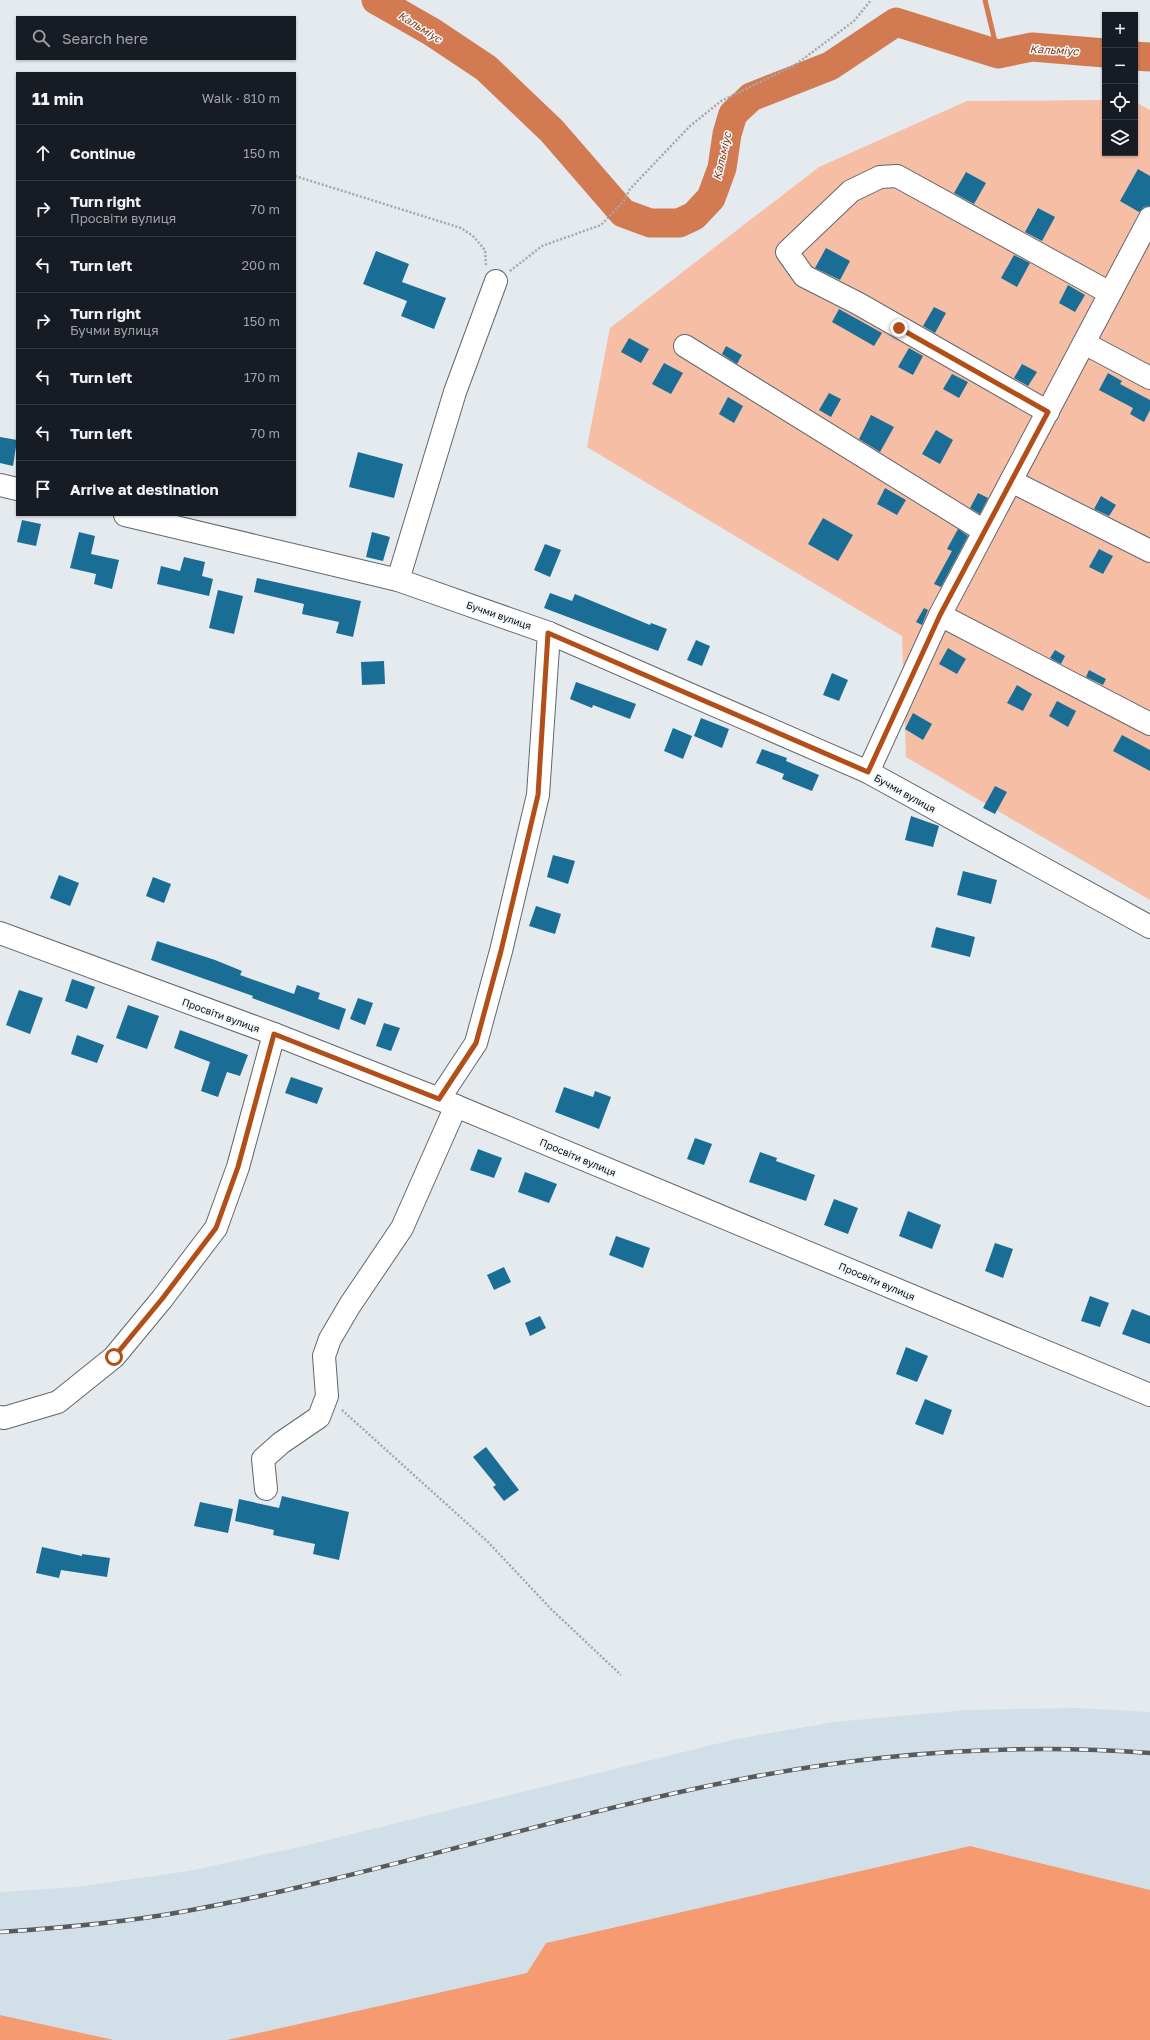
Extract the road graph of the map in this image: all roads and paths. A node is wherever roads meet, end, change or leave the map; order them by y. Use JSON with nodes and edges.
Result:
{"nodes":[{"id":1,"x":871,"y":0,"type":"edge"},
{"id":2,"x":296,"y":176,"type":"edge"},
{"id":3,"x":1150,"y":218,"type":"edge"},
{"id":4,"x":496,"y":281,"type":"junction"},
{"id":5,"x":1110,"y":294,"type":"junction"},
{"id":6,"x":1084,"y":343,"type":"junction"},
{"id":7,"x":685,"y":346,"type":"dead end"},
{"id":8,"x":1150,"y":378,"type":"edge"},
{"id":9,"x":1048,"y":412,"type":"junction"},
{"id":10,"x":1011,"y":480,"type":"junction"},
{"id":11,"x":0,"y":485,"type":"edge"},
{"id":12,"x":16,"y":489,"type":"edge"},
{"id":13,"x":129,"y":516,"type":"edge"},
{"id":14,"x":984,"y":531,"type":"junction"},
{"id":15,"x":1150,"y":551,"type":"edge"},
{"id":16,"x":398,"y":580,"type":"junction"},
{"id":17,"x":940,"y":615,"type":"junction"},
{"id":18,"x":548,"y":633,"type":"junction"},
{"id":19,"x":1150,"y":724,"type":"edge"},
{"id":20,"x":868,"y":772,"type":"junction"},
{"id":21,"x":1150,"y":927,"type":"edge"},
{"id":22,"x":0,"y":933,"type":"edge"},
{"id":23,"x":274,"y":1034,"type":"junction"},
{"id":24,"x":447,"y":1103,"type":"junction"},
{"id":25,"x":1150,"y":1395,"type":"edge"},
{"id":26,"x":327,"y":1396,"type":"junction"},
{"id":27,"x":2,"y":1417,"type":"edge"},
{"id":28,"x":266,"y":1489,"type":"dead end"},
{"id":29,"x":621,"y":1674,"type":"dead end"}],
"edges":[{"from":1,"to":4,"type":"path"},
{"from":2,"to":4,"type":"path"},
{"from":3,"to":5,"type":"street"},
{"from":4,"to":16,"type":"street"},
{"from":5,"to":6,"type":"street"},
{"from":5,"to":9,"type":"street"},
{"from":6,"to":8,"type":"street"},
{"from":6,"to":9,"type":"street"},
{"from":7,"to":14,"type":"street"},
{"from":9,"to":10,"type":"street"},
{"from":10,"to":14,"type":"street"},
{"from":10,"to":15,"type":"street"},
{"from":11,"to":12,"type":"street"},
{"from":13,"to":16,"type":"street","name":"Бучми вулиця"},
{"from":14,"to":17,"type":"street"},
{"from":16,"to":18,"type":"street","name":"Бучми вулиця"},
{"from":17,"to":19,"type":"street"},
{"from":17,"to":20,"type":"street"},
{"from":18,"to":20,"type":"street","name":"Бучми вулиця"},
{"from":18,"to":24,"type":"street"},
{"from":20,"to":21,"type":"street","name":"Бучми вулиця"},
{"from":22,"to":23,"type":"street","name":"Просвіти вулиця"},
{"from":23,"to":24,"type":"street","name":"Просвіти вулиця"},
{"from":23,"to":27,"type":"street"},
{"from":24,"to":25,"type":"street","name":"Просвіти вулиця"},
{"from":24,"to":26,"type":"street"},
{"from":26,"to":28,"type":"street"},
{"from":26,"to":29,"type":"path"}]}
